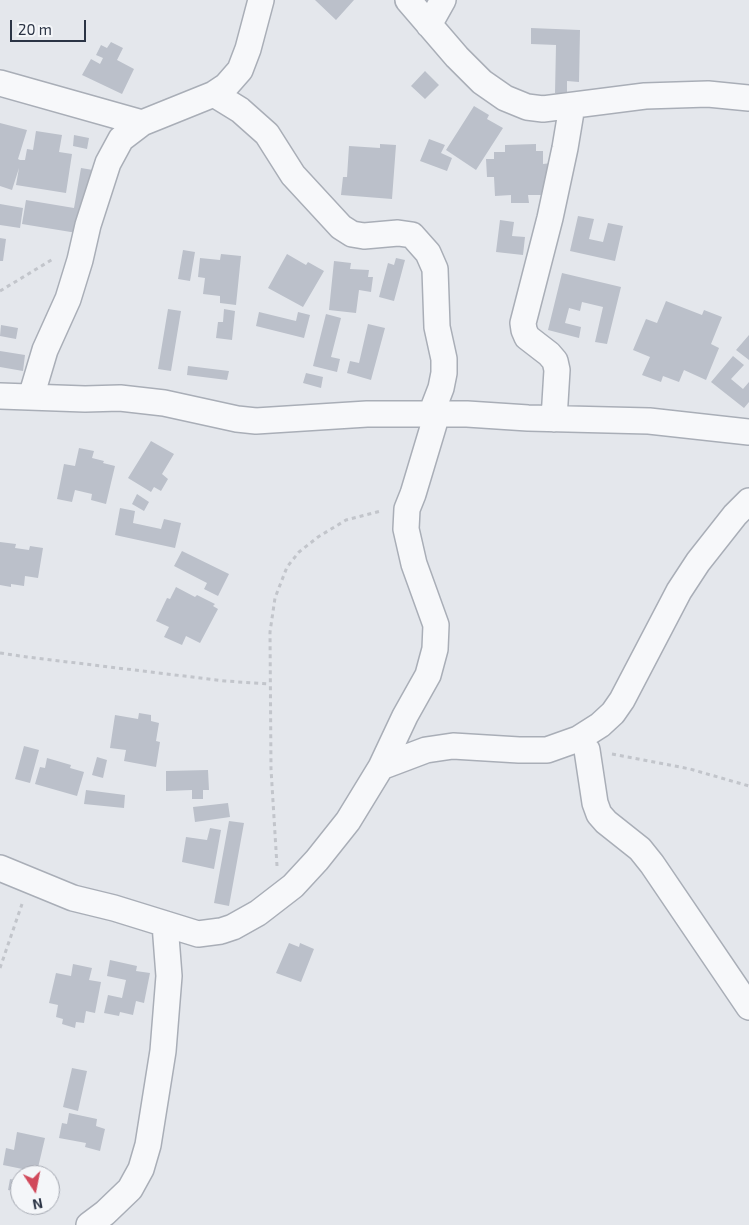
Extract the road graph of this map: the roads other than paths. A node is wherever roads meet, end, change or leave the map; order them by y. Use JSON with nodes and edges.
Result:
{"nodes":[{"id":1,"x":261,"y":0,"type":"edge"},
{"id":2,"x":408,"y":0,"type":"edge"},
{"id":3,"x":443,"y":0,"type":"edge"},
{"id":4,"x":429,"y":25,"type":"junction"},
{"id":5,"x":0,"y":83,"type":"edge"},
{"id":6,"x":214,"y":94,"type":"junction"},
{"id":7,"x":749,"y":98,"type":"edge"},
{"id":8,"x":572,"y":106,"type":"junction"},
{"id":9,"x":142,"y":123,"type":"junction"},
{"id":10,"x":0,"y":396,"type":"edge"},
{"id":11,"x":31,"y":397,"type":"junction"},
{"id":12,"x":434,"y":414,"type":"junction"},
{"id":13,"x":554,"y":419,"type":"junction"},
{"id":14,"x":749,"y":432,"type":"edge"},
{"id":15,"x":749,"y":501,"type":"edge"},
{"id":16,"x":587,"y":750,"type":"road end"},
{"id":17,"x":381,"y":767,"type":"junction"},
{"id":18,"x":0,"y":868,"type":"edge"},
{"id":19,"x":166,"y":924,"type":"junction"},
{"id":20,"x":749,"y":1007,"type":"edge"},
{"id":21,"x":89,"y":1225,"type":"edge"}],
"edges":[{"from":1,"to":6,"type":"street"},
{"from":2,"to":4,"type":"street"},
{"from":3,"to":4,"type":"street"},
{"from":4,"to":8,"type":"street"},
{"from":5,"to":9,"type":"street"},
{"from":6,"to":9,"type":"street"},
{"from":6,"to":12,"type":"street"},
{"from":7,"to":8,"type":"street"},
{"from":8,"to":13,"type":"street"},
{"from":9,"to":11,"type":"street"},
{"from":10,"to":11,"type":"street"},
{"from":11,"to":12,"type":"street"},
{"from":12,"to":13,"type":"street"},
{"from":12,"to":17,"type":"street"},
{"from":13,"to":14,"type":"street"},
{"from":15,"to":17,"type":"street"},
{"from":16,"to":20,"type":"street"},
{"from":17,"to":19,"type":"street"},
{"from":18,"to":19,"type":"street"},
{"from":19,"to":21,"type":"street"}]}
